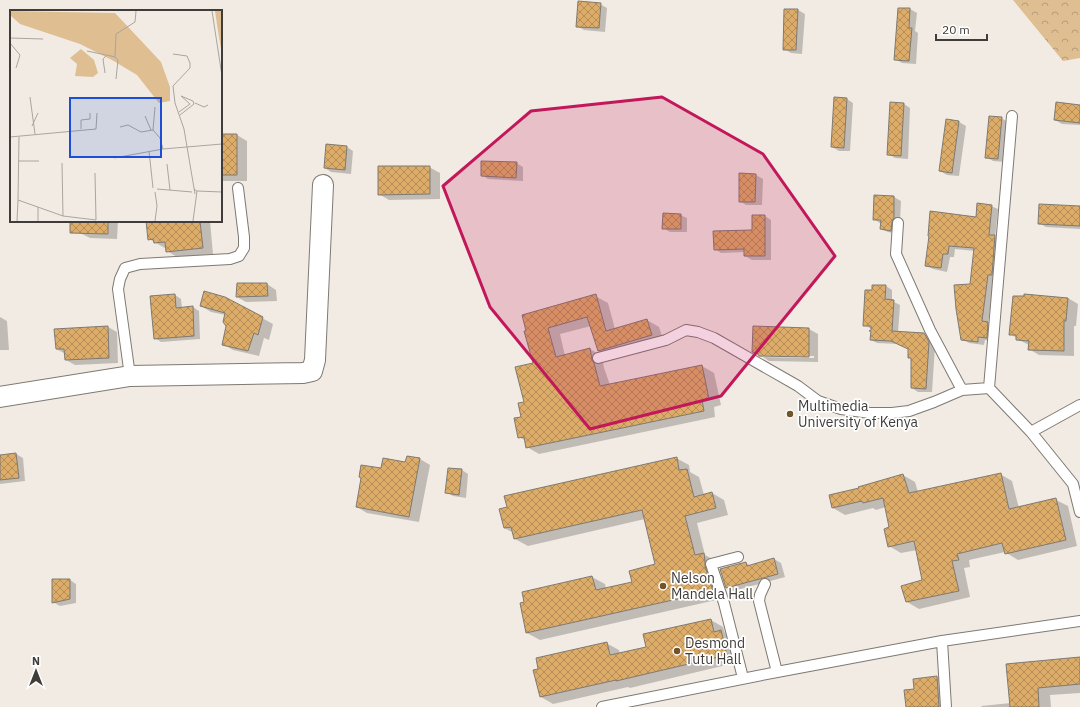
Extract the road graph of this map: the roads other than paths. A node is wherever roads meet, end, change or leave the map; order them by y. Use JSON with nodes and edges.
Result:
{"nodes":[{"id":1,"x":1012,"y":116,"type":"dead end"},
{"id":2,"x":323,"y":185,"type":"dead end"},
{"id":3,"x":238,"y":188,"type":"dead end"},
{"id":4,"x":898,"y":223,"type":"dead end"},
{"id":5,"x":598,"y":358,"type":"dead end"},
{"id":6,"x":130,"y":376,"type":"junction"},
{"id":7,"x":988,"y":388,"type":"junction"},
{"id":8,"x":962,"y":390,"type":"junction"},
{"id":9,"x":0,"y":397,"type":"edge"},
{"id":10,"x":1080,"y":405,"type":"edge"},
{"id":11,"x":1031,"y":432,"type":"junction"},
{"id":12,"x":1080,"y":512,"type":"edge"},
{"id":13,"x":738,"y":557,"type":"dead end"},
{"id":14,"x":764,"y":584,"type":"dead end"},
{"id":15,"x":1080,"y":621,"type":"edge"},
{"id":16,"x":942,"y":641,"type":"junction"},
{"id":17,"x":777,"y":672,"type":"junction"},
{"id":18,"x":743,"y":678,"type":"junction"},
{"id":19,"x":602,"y":707,"type":"edge"},
{"id":20,"x":946,"y":707,"type":"edge"}],
"edges":[{"from":1,"to":7,"type":"lane"},
{"from":2,"to":6,"type":"street"},
{"from":3,"to":6,"type":"lane"},
{"from":4,"to":8,"type":"lane"},
{"from":5,"to":8,"type":"lane"},
{"from":6,"to":9,"type":"street"},
{"from":7,"to":8,"type":"lane"},
{"from":7,"to":11,"type":"lane"},
{"from":10,"to":11,"type":"lane"},
{"from":11,"to":12,"type":"lane"},
{"from":13,"to":18,"type":"lane"},
{"from":14,"to":17,"type":"lane"},
{"from":15,"to":16,"type":"lane"},
{"from":16,"to":17,"type":"lane"},
{"from":16,"to":20,"type":"lane"},
{"from":17,"to":18,"type":"lane"},
{"from":18,"to":19,"type":"lane"}]}
